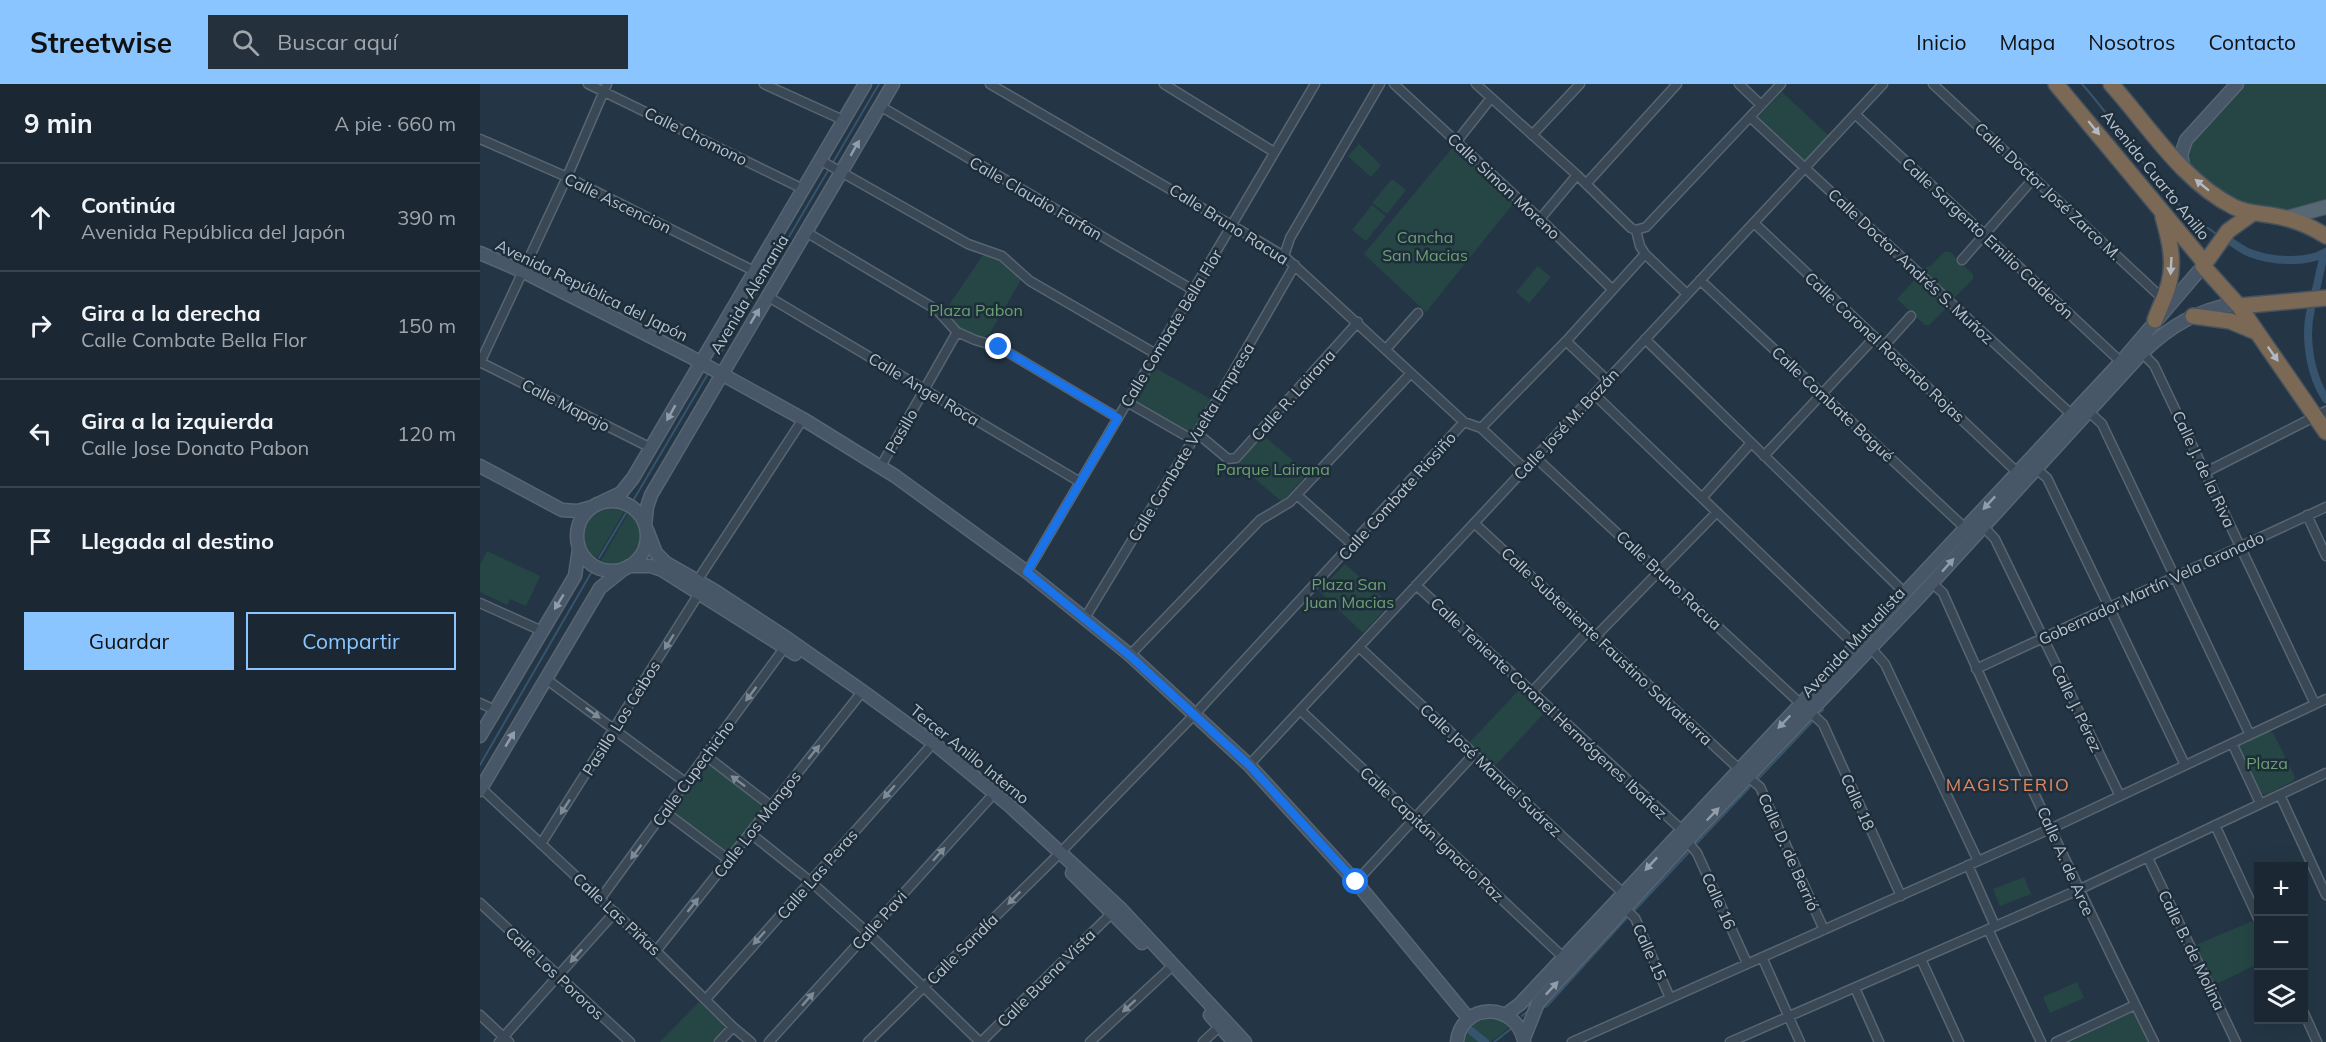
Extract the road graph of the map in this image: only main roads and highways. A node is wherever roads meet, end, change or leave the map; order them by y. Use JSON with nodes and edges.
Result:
{"nodes":[{"id":1,"x":865,"y":84,"type":"edge"},
{"id":2,"x":892,"y":84,"type":"edge"},
{"id":3,"x":2056,"y":84,"type":"edge"},
{"id":4,"x":2111,"y":84,"type":"edge"},
{"id":5,"x":2238,"y":84,"type":"edge"},
{"id":6,"x":2157,"y":138,"type":"junction"},
{"id":7,"x":2186,"y":140,"type":"junction"},
{"id":8,"x":830,"y":166,"type":"junction"},
{"id":9,"x":2184,"y":170,"type":"junction"},
{"id":10,"x":2326,"y":207,"type":"edge"},
{"id":11,"x":2162,"y":211,"type":"junction"},
{"id":12,"x":2253,"y":213,"type":"junction"},
{"id":13,"x":2286,"y":218,"type":"junction"},
{"id":14,"x":2326,"y":236,"type":"edge"},
{"id":15,"x":480,"y":253,"type":"edge"},
{"id":16,"x":2203,"y":264,"type":"junction"},
{"id":17,"x":2323,"y":299,"type":"edge"},
{"id":18,"x":2165,"y":301,"type":"junction"},
{"id":19,"x":2237,"y":305,"type":"junction"},
{"id":20,"x":2187,"y":318,"type":"junction"},
{"id":21,"x":2155,"y":320,"type":"joint"},
{"id":22,"x":2258,"y":333,"type":"junction"},
{"id":23,"x":698,"y":358,"type":"junction"},
{"id":24,"x":723,"y":370,"type":"junction"},
{"id":25,"x":2322,"y":414,"type":"edge"},
{"id":26,"x":2326,"y":432,"type":"edge"},
{"id":27,"x":480,"y":466,"type":"edge"},
{"id":28,"x":480,"y":471,"type":"edge"},
{"id":29,"x":599,"y":504,"type":"junction"},
{"id":30,"x":646,"y":528,"type":"junction"},
{"id":31,"x":579,"y":547,"type":"junction"},
{"id":32,"x":627,"y":567,"type":"junction"},
{"id":33,"x":699,"y":587,"type":"junction"},
{"id":34,"x":1891,"y":609,"type":"junction"},
{"id":35,"x":1856,"y":646,"type":"junction"},
{"id":36,"x":1871,"y":648,"type":"junction"},
{"id":37,"x":1839,"y":683,"type":"junction"},
{"id":38,"x":1806,"y":708,"type":"junction"},
{"id":39,"x":480,"y":736,"type":"edge"},
{"id":40,"x":480,"y":788,"type":"edge"},
{"id":41,"x":1684,"y":836,"type":"junction"},
{"id":42,"x":1058,"y":854,"type":"junction"},
{"id":43,"x":1505,"y":1014,"type":"junction"},
{"id":44,"x":1468,"y":1019,"type":"junction"},
{"id":45,"x":1524,"y":1040,"type":"edge"},
{"id":46,"x":1234,"y":1042,"type":"edge"},
{"id":47,"x":1245,"y":1042,"type":"edge"},
{"id":48,"x":1457,"y":1042,"type":"edge"}],
"edges":[{"from":1,"to":8,"type":"main road","name":"Avenida Alemania"},
{"from":8,"to":2,"type":"main road","name":"Avenida Alemania","one_way":true},
{"from":3,"to":11,"type":"highway","name":"Avenida Cuarto Anillo","one_way":true},
{"from":4,"to":6,"type":"highway","name":"Avenida Cuarto Anillo"},
{"from":5,"to":7,"type":"main road"},
{"from":6,"to":7,"type":"main road"},
{"from":6,"to":9,"type":"highway","name":"Avenida Cuarto Anillo"},
{"from":7,"to":9,"type":"main road"},
{"from":8,"to":23,"type":"main road","name":"Avenida Alemania"},
{"from":24,"to":8,"type":"main road","name":"Avenida Alemania","one_way":true},
{"from":12,"to":9,"type":"highway","name":"Avenida Cuarto Anillo","one_way":true},
{"from":10,"to":13,"type":"main road"},
{"from":11,"to":16,"type":"highway","name":"Avenida Cuarto Anillo"},
{"from":11,"to":18,"type":"highway","one_way":true},
{"from":12,"to":13,"type":"highway","name":"Avenida Cuarto Anillo"},
{"from":12,"to":16,"type":"highway"},
{"from":13,"to":14,"type":"highway","name":"Avenida Cuarto Anillo"},
{"from":15,"to":23,"type":"main road","name":"Avenida República del Japón"},
{"from":16,"to":18,"type":"main road"},
{"from":16,"to":19,"type":"highway","name":"Avenida Cuarto Anillo"},
{"from":17,"to":19,"type":"highway"},
{"from":18,"to":20,"type":"main road"},
{"from":18,"to":21,"type":"highway"},
{"from":19,"to":20,"type":"main road","name":"Avenida Mutualista"},
{"from":19,"to":22,"type":"highway","name":"Avenida Cuarto Anillo"},
{"from":20,"to":22,"type":"highway"},
{"from":36,"to":20,"type":"main road","name":"Avenida Mutualista","one_way":true},
{"from":21,"to":34,"type":"main road","name":"Avenida Mutualista","one_way":true},
{"from":22,"to":25,"type":"highway","name":"Avenida Cuarto Anillo","one_way":true},
{"from":23,"to":24,"type":"main road","name":"Avenida República del Japón"},
{"from":23,"to":29,"type":"main road","name":"Avenida Alemania","one_way":true},
{"from":24,"to":30,"type":"main road","name":"Avenida Alemania"},
{"from":24,"to":44,"type":"main road","name":"Avenida República del Japón"},
{"from":25,"to":26,"type":"highway","name":"Avenida Cuarto Anillo"},
{"from":27,"to":29,"type":"main road"},
{"from":28,"to":31,"type":"main road"},
{"from":29,"to":30,"type":"main road"},
{"from":29,"to":31,"type":"main road"},
{"from":30,"to":32,"type":"main road"},
{"from":30,"to":33,"type":"main road","name":"Tercer Anillo Interno"},
{"from":31,"to":32,"type":"main road"},
{"from":31,"to":39,"type":"main road","one_way":true},
{"from":32,"to":33,"type":"main road","name":"Tercer Anillo Interno"},
{"from":40,"to":32,"type":"main road","one_way":true},
{"from":33,"to":42,"type":"main road","name":"Tercer Anillo Interno"},
{"from":33,"to":42,"type":"main road","name":"Tercer Anillo Interno"},
{"from":34,"to":35,"type":"main road","name":"Avenida Mutualista"},
{"from":34,"to":36,"type":"main road"},
{"from":35,"to":37,"type":"main road"},
{"from":35,"to":38,"type":"main road","name":"Avenida Mutualista"},
{"from":36,"to":37,"type":"main road","name":"Avenida Mutualista"},
{"from":37,"to":38,"type":"main road","name":"Avenida Mutualista"},
{"from":38,"to":41,"type":"main road","name":"Avenida Mutualista"},
{"from":41,"to":43,"type":"main road","name":"Avenida Mutualista","one_way":true},
{"from":45,"to":41,"type":"main road","name":"Avenida Mutualista","one_way":true},
{"from":42,"to":46,"type":"main road","name":"Tercer Anillo Interno"},
{"from":42,"to":47,"type":"main road","name":"Tercer Anillo Interno"},
{"from":43,"to":44,"type":"main road"},
{"from":43,"to":45,"type":"main road"},
{"from":44,"to":48,"type":"main road"}]}
